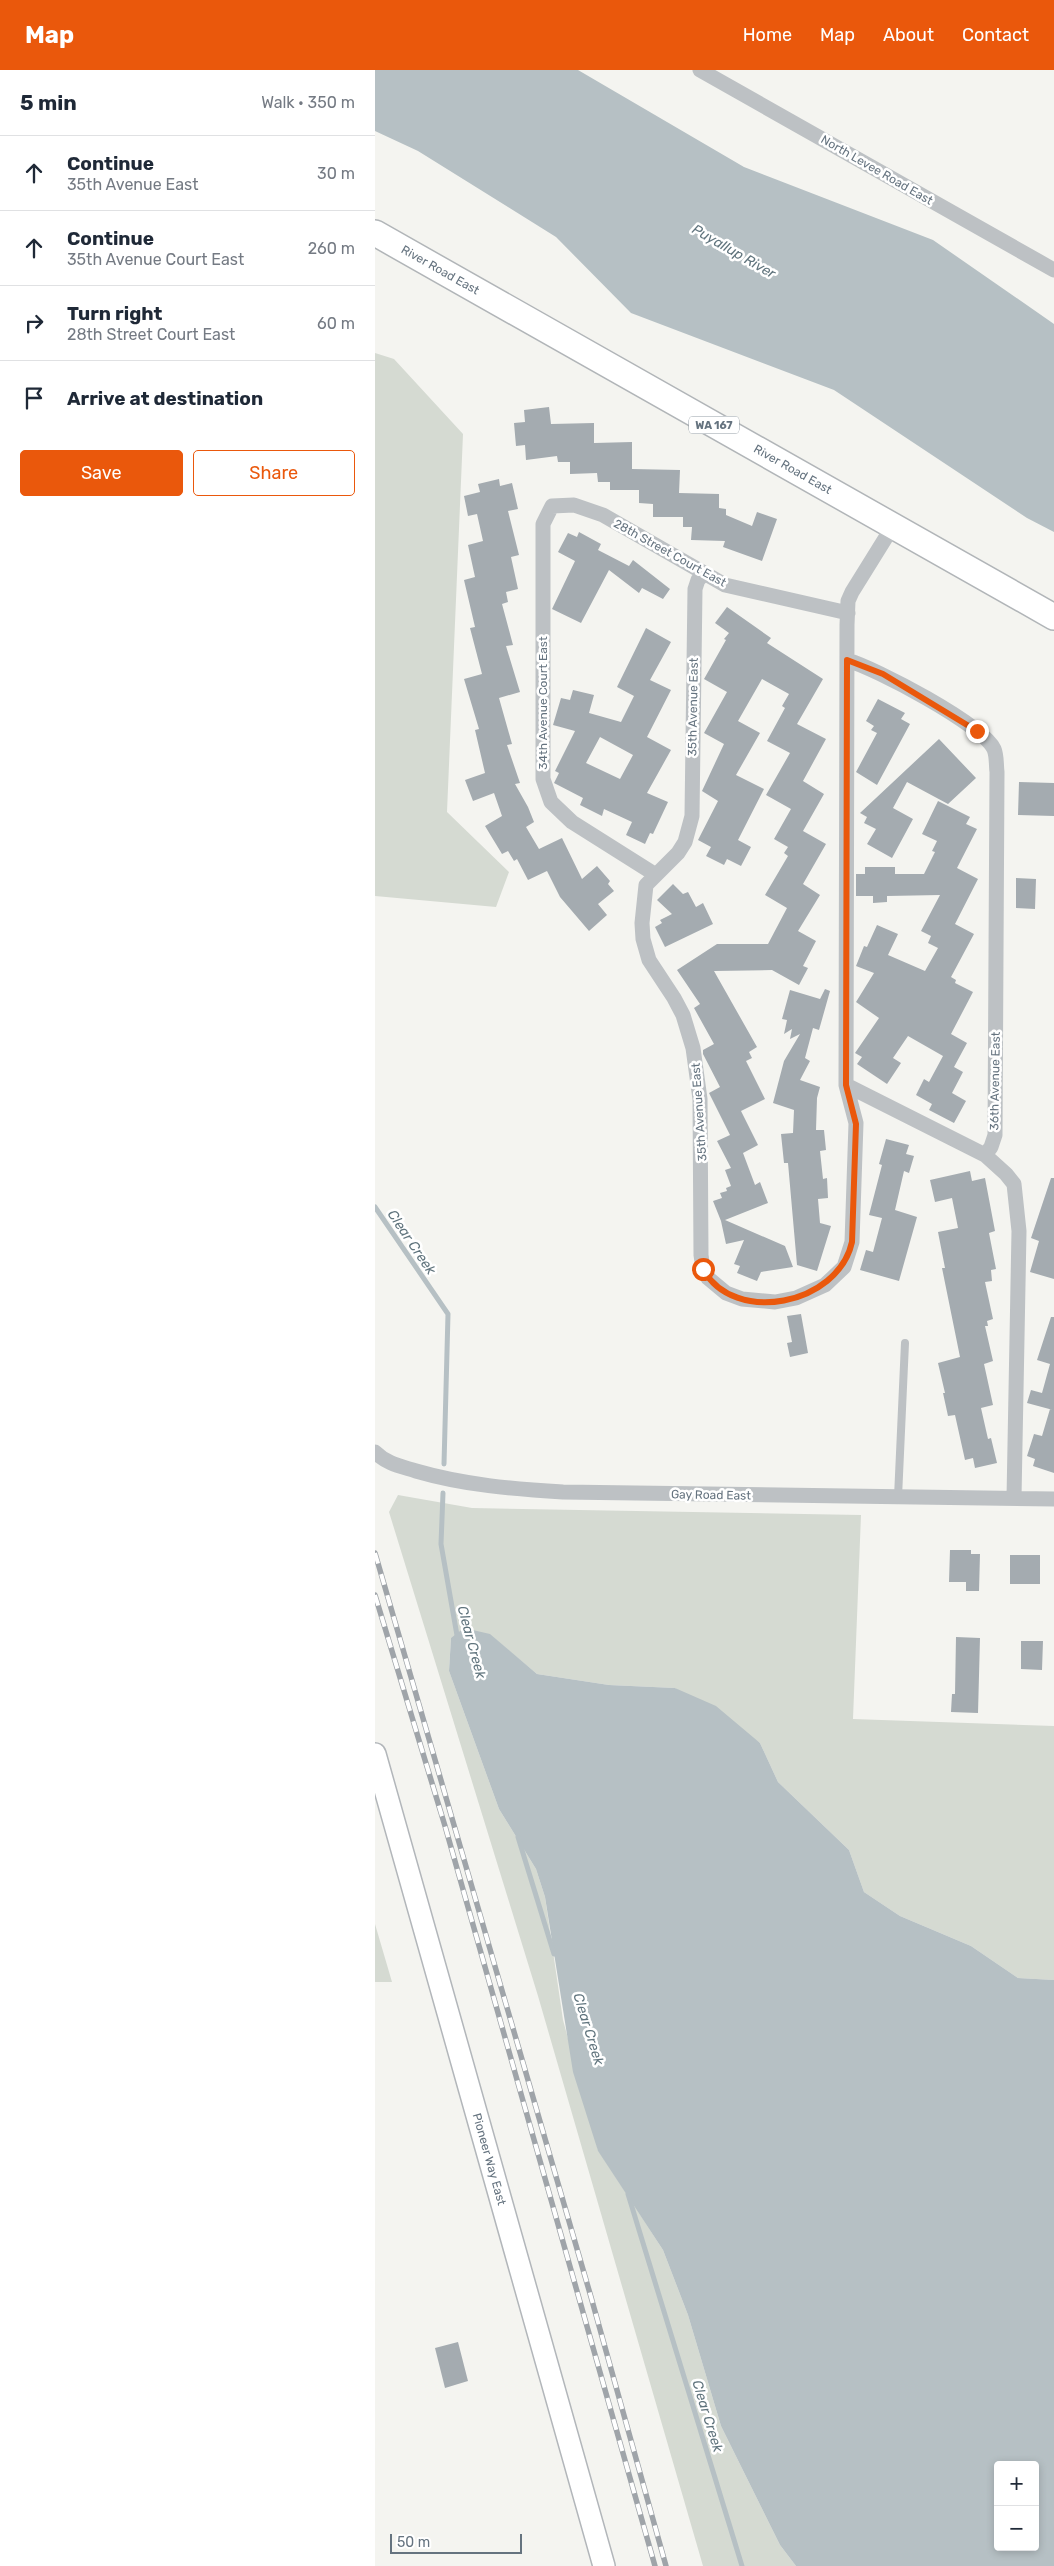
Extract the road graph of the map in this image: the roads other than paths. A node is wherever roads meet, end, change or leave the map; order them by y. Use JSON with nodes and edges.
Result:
{"nodes":[{"id":1,"x":700,"y":70,"type":"edge"},
{"id":2,"x":375,"y":233,"type":"edge"},
{"id":3,"x":1054,"y":270,"type":"edge"},
{"id":4,"x":551,"y":506,"type":"joint"},
{"id":5,"x":893,"y":526,"type":"junction"},
{"id":6,"x":704,"y":574,"type":"junction"},
{"id":7,"x":848,"y":613,"type":"junction"},
{"id":8,"x":1054,"y":617,"type":"edge"},
{"id":9,"x":847,"y":660,"type":"junction"},
{"id":10,"x":656,"y":875,"type":"junction"},
{"id":11,"x":846,"y":1085,"type":"junction"},
{"id":12,"x":985,"y":1155,"type":"junction"},
{"id":13,"x":905,"y":1343,"type":"dead end"},
{"id":14,"x":375,"y":1452,"type":"edge"},
{"id":15,"x":898,"y":1497,"type":"junction"},
{"id":16,"x":1014,"y":1498,"type":"junction"},
{"id":17,"x":1054,"y":1499,"type":"edge"},
{"id":18,"x":375,"y":1754,"type":"edge"},
{"id":19,"x":604,"y":2566,"type":"edge"}],
"edges":[{"from":1,"to":3,"type":"street","name":"North Levee Road East"},
{"from":2,"to":5,"type":"main road","name":"River Road East","number":"WA 167"},
{"from":4,"to":6,"type":"street","name":"28th Street Court East"},
{"from":4,"to":10,"type":"street","name":"34th Avenue Court East"},
{"from":5,"to":7,"type":"street","name":"35th Avenue East"},
{"from":5,"to":8,"type":"main road","name":"River Road East","number":"WA 167"},
{"from":6,"to":7,"type":"street","name":"28th Street Court East"},
{"from":6,"to":10,"type":"street","name":"35th Avenue East"},
{"from":7,"to":9,"type":"street","name":"35th Avenue East"},
{"from":9,"to":11,"type":"street","name":"35th Avenue East"},
{"from":9,"to":12,"type":"street","name":"36th Avenue East"},
{"from":10,"to":11,"type":"street","name":"35th Avenue East"},
{"from":11,"to":12,"type":"street"},
{"from":12,"to":16,"type":"street"},
{"from":13,"to":15,"type":"lane"},
{"from":14,"to":15,"type":"street","name":"Gay Road East"},
{"from":15,"to":16,"type":"street","name":"Gay Road East"},
{"from":16,"to":17,"type":"street","name":"Gay Road East"},
{"from":18,"to":19,"type":"main road","name":"Pioneer Way East"}]}
